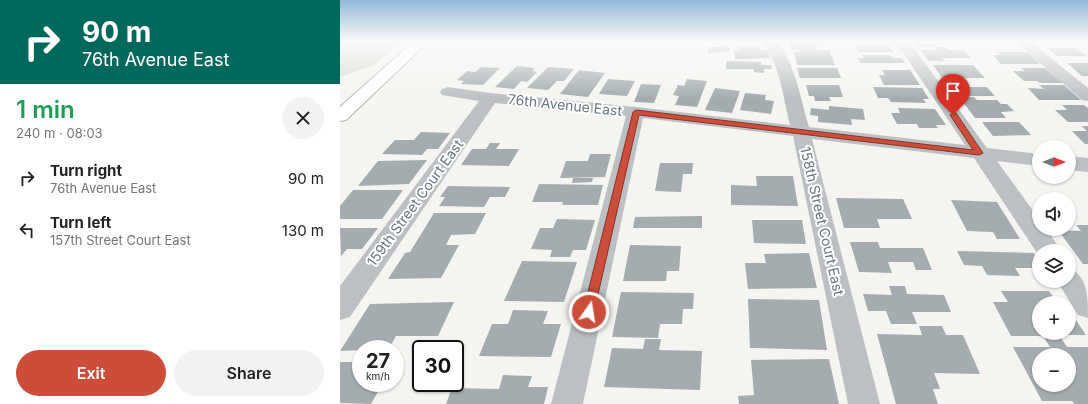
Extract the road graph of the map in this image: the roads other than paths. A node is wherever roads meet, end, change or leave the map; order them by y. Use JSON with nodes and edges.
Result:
{"nodes":[{"id":1,"x":400,"y":61,"type":"edge"},
{"id":2,"x":782,"y":61,"type":"edge"},
{"id":3,"x":917,"y":61,"type":"edge"},
{"id":4,"x":1046,"y":61,"type":"edge"},
{"id":5,"x":448,"y":92,"type":"dead end"},
{"id":6,"x":1088,"y":96,"type":"edge"},
{"id":7,"x":490,"y":98,"type":"junction"},
{"id":8,"x":636,"y":112,"type":"junction"},
{"id":9,"x":340,"y":116,"type":"edge"},
{"id":10,"x":801,"y":132,"type":"junction"},
{"id":11,"x":979,"y":153,"type":"junction"},
{"id":12,"x":1032,"y":159,"type":"edge"},
{"id":13,"x":1076,"y":164,"type":"edge"},
{"id":14,"x":1088,"y":165,"type":"edge"},
{"id":15,"x":1044,"y":244,"type":"edge"},
{"id":16,"x":1075,"y":288,"type":"edge"},
{"id":17,"x":1088,"y":306,"type":"edge"},
{"id":18,"x":340,"y":308,"type":"edge"},
{"id":19,"x":567,"y":404,"type":"edge"},
{"id":20,"x":864,"y":404,"type":"edge"}],
"edges":[{"from":1,"to":9,"type":"main road"},
{"from":2,"to":10,"type":"street","name":"158th Street Court East"},
{"from":3,"to":11,"type":"street"},
{"from":4,"to":6,"type":"street"},
{"from":5,"to":7,"type":"street","name":"76th Avenue East"},
{"from":7,"to":8,"type":"street","name":"76th Avenue East"},
{"from":7,"to":18,"type":"street","name":"159th Street Court East"},
{"from":8,"to":10,"type":"street","name":"76th Avenue East"},
{"from":8,"to":19,"type":"street"},
{"from":10,"to":11,"type":"street","name":"76th Avenue East"},
{"from":10,"to":20,"type":"street","name":"158th Street Court East"},
{"from":11,"to":12,"type":"street","name":"76th Avenue East"},
{"from":11,"to":15,"type":"street"},
{"from":13,"to":14,"type":"street"},
{"from":16,"to":17,"type":"street"}]}
